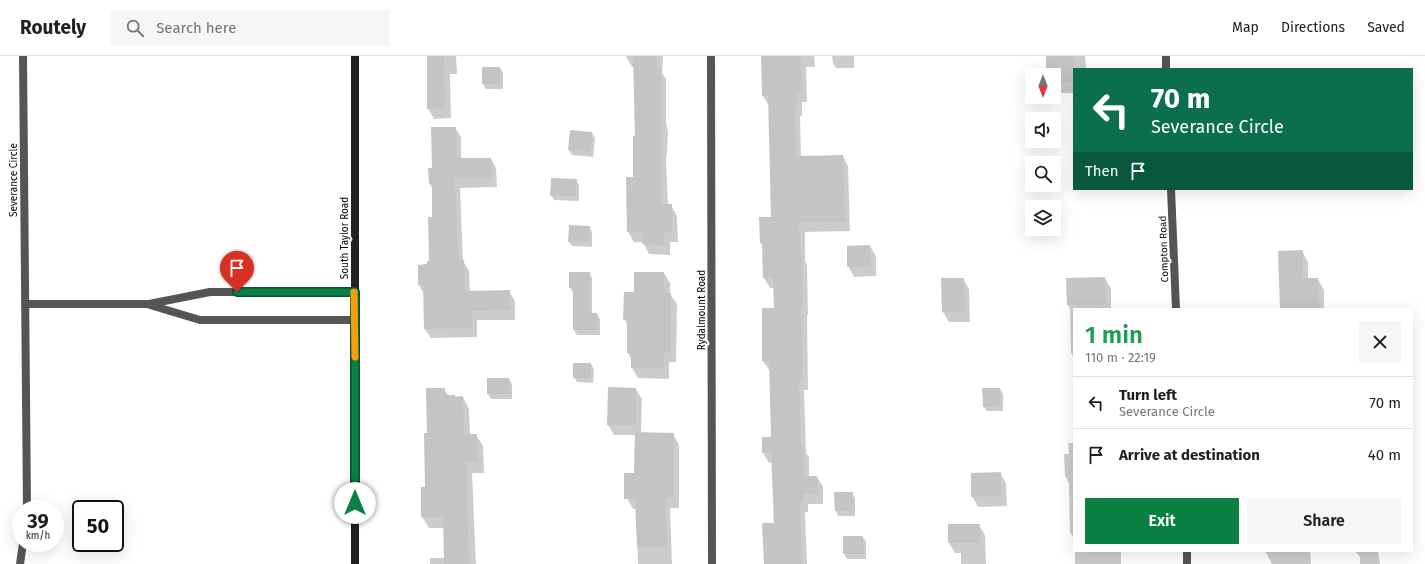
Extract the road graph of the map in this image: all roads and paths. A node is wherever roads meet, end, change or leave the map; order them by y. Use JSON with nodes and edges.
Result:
{"nodes":[{"id":1,"x":23,"y":56,"type":"edge"},
{"id":2,"x":355,"y":56,"type":"edge"},
{"id":3,"x":712,"y":56,"type":"edge"},
{"id":4,"x":1166,"y":56,"type":"edge"},
{"id":5,"x":1166,"y":68,"type":"edge"},
{"id":6,"x":1171,"y":190,"type":"edge"},
{"id":7,"x":355,"y":292,"type":"junction"},
{"id":8,"x":25,"y":304,"type":"junction"},
{"id":9,"x":149,"y":304,"type":"junction"},
{"id":10,"x":1176,"y":308,"type":"edge"},
{"id":11,"x":355,"y":320,"type":"junction"},
{"id":12,"x":27,"y":500,"type":"edge"},
{"id":13,"x":22,"y":552,"type":"edge"},
{"id":14,"x":1187,"y":552,"type":"edge"},
{"id":15,"x":20,"y":564,"type":"edge"},
{"id":16,"x":355,"y":564,"type":"edge"},
{"id":17,"x":712,"y":564,"type":"edge"},
{"id":18,"x":1187,"y":564,"type":"edge"}],
"edges":[{"from":1,"to":8,"type":"street","name":"Severance Circle"},
{"from":2,"to":7,"type":"main road","name":"South Taylor Road"},
{"from":3,"to":17,"type":"street","name":"Rydalmount Road"},
{"from":4,"to":5,"type":"street"},
{"from":6,"to":10,"type":"street","name":"Compton Road"},
{"from":7,"to":9,"type":"street"},
{"from":7,"to":11,"type":"main road","name":"South Taylor Road"},
{"from":8,"to":9,"type":"street"},
{"from":8,"to":12,"type":"street","name":"Severance Circle"},
{"from":9,"to":11,"type":"street"},
{"from":11,"to":16,"type":"main road","name":"South Taylor Road"},
{"from":13,"to":15,"type":"street"},
{"from":14,"to":18,"type":"street"}]}
